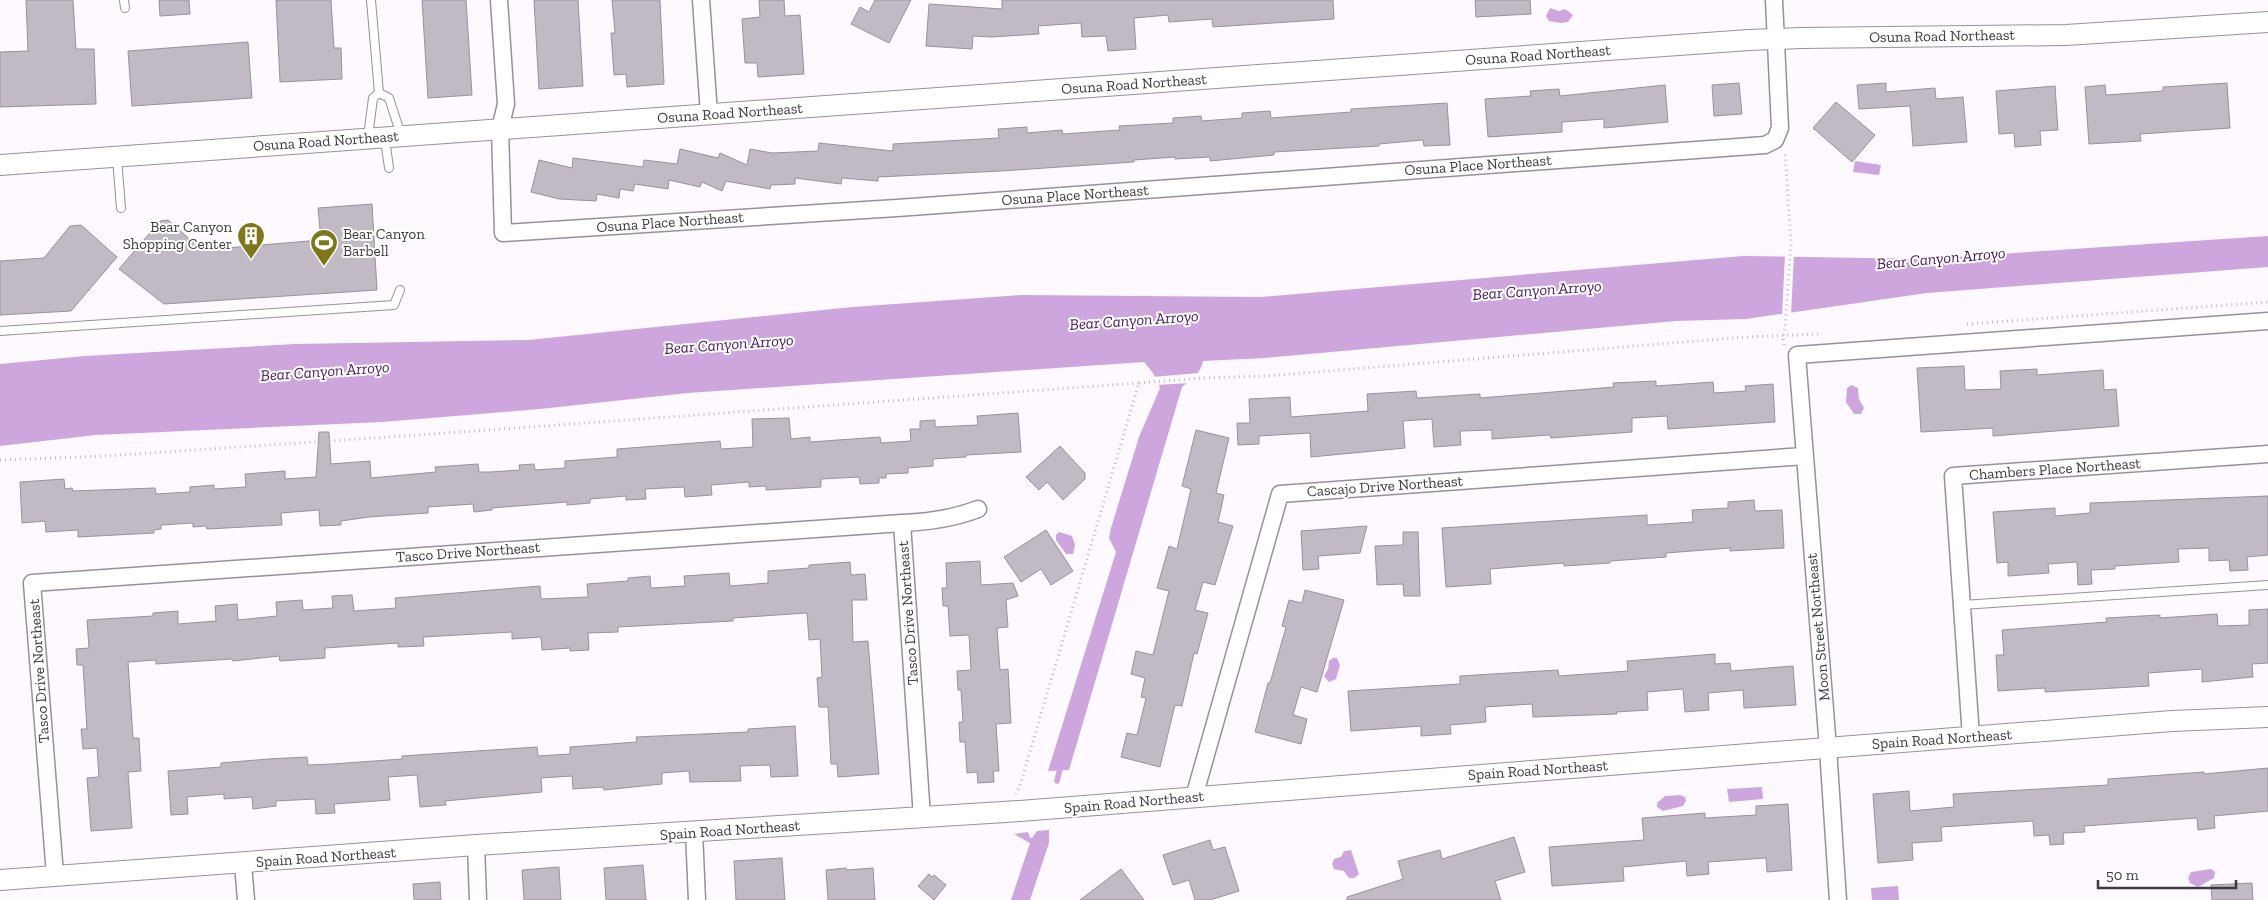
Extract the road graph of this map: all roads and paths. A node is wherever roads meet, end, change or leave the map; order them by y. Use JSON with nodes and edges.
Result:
{"nodes":[{"id":1,"x":371,"y":0,"type":"edge"},
{"id":2,"x":499,"y":0,"type":"edge"},
{"id":3,"x":701,"y":0,"type":"edge"},
{"id":4,"x":1774,"y":0,"type":"edge"},
{"id":5,"x":2268,"y":22,"type":"edge"},
{"id":6,"x":1776,"y":39,"type":"junction"},
{"id":7,"x":379,"y":93,"type":"junction"},
{"id":8,"x":709,"y":114,"type":"junction"},
{"id":9,"x":500,"y":129,"type":"junction"},
{"id":10,"x":385,"y":137,"type":"junction"},
{"id":11,"x":1775,"y":140,"type":"junction"},
{"id":12,"x":117,"y":156,"type":"junction"},
{"id":13,"x":0,"y":165,"type":"edge"},
{"id":14,"x":389,"y":168,"type":"dead end"},
{"id":15,"x":121,"y":208,"type":"dead end"},
{"id":16,"x":400,"y":290,"type":"dead end"},
{"id":17,"x":2268,"y":302,"type":"edge"},
{"id":18,"x":2268,"y":321,"type":"edge"},
{"id":19,"x":1966,"y":324,"type":"dead end"},
{"id":20,"x":1785,"y":328,"type":"dead end"},
{"id":21,"x":0,"y":331,"type":"edge"},
{"id":22,"x":1829,"y":334,"type":"dead end"},
{"id":23,"x":1138,"y":383,"type":"junction"},
{"id":24,"x":2268,"y":454,"type":"edge"},
{"id":25,"x":1804,"y":456,"type":"junction"},
{"id":26,"x":0,"y":460,"type":"edge"},
{"id":27,"x":978,"y":509,"type":"dead end"},
{"id":28,"x":902,"y":523,"type":"junction"},
{"id":29,"x":2268,"y":585,"type":"edge"},
{"id":30,"x":1962,"y":605,"type":"junction"},
{"id":31,"x":2268,"y":717,"type":"edge"},
{"id":32,"x":1971,"y":737,"type":"junction"},
{"id":33,"x":1828,"y":748,"type":"junction"},
{"id":34,"x":1194,"y":797,"type":"junction"},
{"id":35,"x":1013,"y":812,"type":"junction"},
{"id":36,"x":922,"y":817,"type":"junction"},
{"id":37,"x":694,"y":832,"type":"junction"},
{"id":38,"x":476,"y":846,"type":"junction"},
{"id":39,"x":243,"y":864,"type":"junction"},
{"id":40,"x":55,"y":875,"type":"junction"},
{"id":41,"x":0,"y":880,"type":"edge"},
{"id":42,"x":246,"y":900,"type":"edge"},
{"id":43,"x":478,"y":900,"type":"edge"},
{"id":44,"x":698,"y":900,"type":"edge"},
{"id":45,"x":1838,"y":900,"type":"edge"}],
"edges":[{"from":1,"to":7,"type":"lane"},
{"from":2,"to":9,"type":"street","name":"Osuna Place Northeast"},
{"from":3,"to":8,"type":"street"},
{"from":4,"to":6,"type":"street"},
{"from":5,"to":6,"type":"street","name":"Osuna Road Northeast"},
{"from":6,"to":8,"type":"street","name":"Osuna Road Northeast"},
{"from":6,"to":11,"type":"street"},
{"from":7,"to":10,"type":"lane"},
{"from":7,"to":10,"type":"lane"},
{"from":8,"to":9,"type":"street","name":"Osuna Road Northeast"},
{"from":9,"to":10,"type":"street","name":"Osuna Road Northeast"},
{"from":9,"to":11,"type":"street","name":"Osuna Place Northeast"},
{"from":10,"to":12,"type":"street","name":"Osuna Road Northeast"},
{"from":10,"to":14,"type":"lane"},
{"from":11,"to":20,"type":"path"},
{"from":12,"to":13,"type":"street","name":"Osuna Road Northeast"},
{"from":12,"to":15,"type":"lane"},
{"from":16,"to":21,"type":"lane"},
{"from":17,"to":19,"type":"path"},
{"from":18,"to":25,"type":"street","name":"Moon Street Northeast"},
{"from":22,"to":23,"type":"path"},
{"from":23,"to":26,"type":"path"},
{"from":23,"to":35,"type":"path"},
{"from":24,"to":30,"type":"street","name":"Chambers Place Northeast"},
{"from":25,"to":33,"type":"street","name":"Moon Street Northeast"},
{"from":25,"to":34,"type":"street","name":"Cascajo Drive Northeast"},
{"from":27,"to":28,"type":"street"},
{"from":28,"to":36,"type":"street","name":"Tasco Drive Northeast"},
{"from":28,"to":40,"type":"street","name":"Tasco Drive Northeast"},
{"from":29,"to":30,"type":"lane"},
{"from":30,"to":32,"type":"street","name":"Chambers Place Northeast"},
{"from":31,"to":32,"type":"street","name":"Spain Road Northeast"},
{"from":32,"to":33,"type":"street","name":"Spain Road Northeast"},
{"from":33,"to":34,"type":"street","name":"Spain Road Northeast"},
{"from":33,"to":45,"type":"street","name":"Moon Street Northeast"},
{"from":34,"to":35,"type":"street","name":"Spain Road Northeast"},
{"from":35,"to":36,"type":"street","name":"Spain Road Northeast"},
{"from":36,"to":37,"type":"street","name":"Spain Road Northeast"},
{"from":37,"to":38,"type":"street","name":"Spain Road Northeast"},
{"from":37,"to":44,"type":"street"},
{"from":38,"to":39,"type":"street","name":"Spain Road Northeast"},
{"from":38,"to":43,"type":"street"},
{"from":39,"to":40,"type":"street","name":"Spain Road Northeast"},
{"from":39,"to":42,"type":"street"},
{"from":40,"to":41,"type":"street","name":"Spain Road Northeast"}]}
